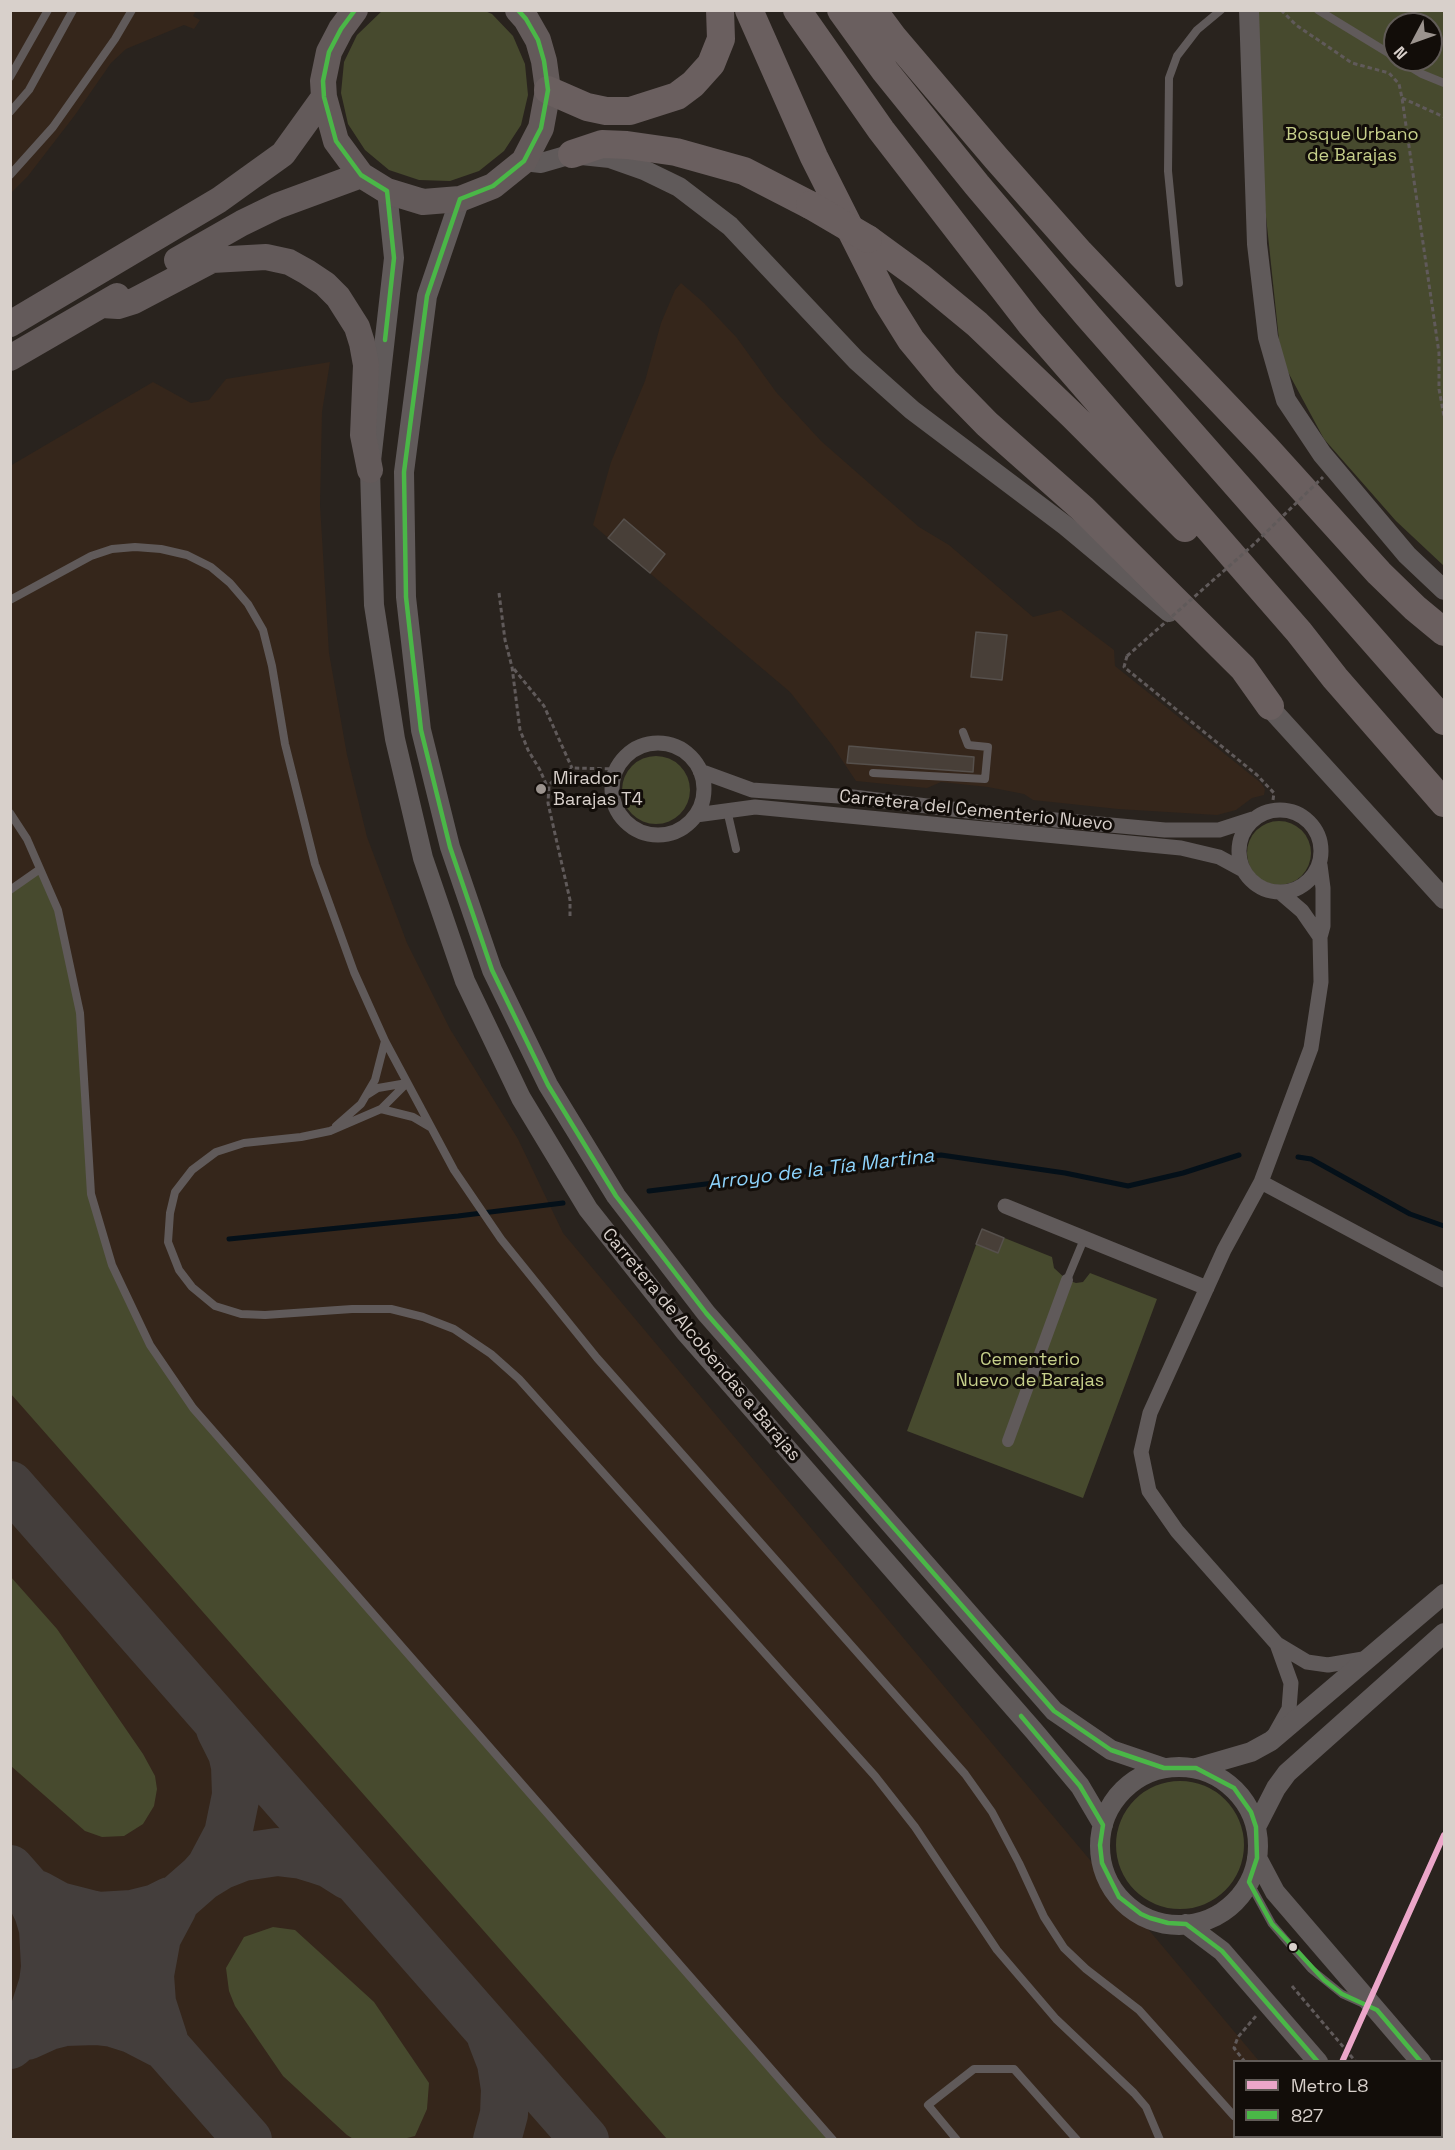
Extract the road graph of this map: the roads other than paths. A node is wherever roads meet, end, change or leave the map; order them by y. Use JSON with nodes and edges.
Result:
{"nodes":[{"id":1,"x":48,"y":10,"type":"edge"},
{"id":2,"x":73,"y":10,"type":"edge"},
{"id":3,"x":132,"y":10,"type":"edge"},
{"id":4,"x":355,"y":10,"type":"edge"},
{"id":5,"x":518,"y":10,"type":"edge"},
{"id":6,"x":720,"y":10,"type":"edge"},
{"id":7,"x":749,"y":10,"type":"edge"},
{"id":8,"x":797,"y":10,"type":"edge"},
{"id":9,"x":841,"y":10,"type":"edge"},
{"id":10,"x":873,"y":10,"type":"edge"},
{"id":11,"x":1221,"y":10,"type":"edge"},
{"id":12,"x":1249,"y":10,"type":"edge"},
{"id":13,"x":1318,"y":10,"type":"edge"},
{"id":14,"x":1383,"y":50,"type":"edge"},
{"id":15,"x":1419,"y":72,"type":"edge"},
{"id":16,"x":10,"y":77,"type":"edge"},
{"id":17,"x":1444,"y":83,"type":"edge"},
{"id":18,"x":548,"y":90,"type":"junction"},
{"id":19,"x":324,"y":97,"type":"junction"},
{"id":20,"x":10,"y":112,"type":"edge"},
{"id":21,"x":572,"y":154,"type":"junction"},
{"id":22,"x":524,"y":161,"type":"junction"},
{"id":23,"x":10,"y":175,"type":"edge"},
{"id":24,"x":361,"y":175,"type":"junction"},
{"id":25,"x":387,"y":191,"type":"junction"},
{"id":26,"x":460,"y":199,"type":"junction"},
{"id":27,"x":1179,"y":283,"type":"dead end"},
{"id":28,"x":102,"y":305,"type":"junction"},
{"id":29,"x":10,"y":324,"type":"edge"},
{"id":30,"x":10,"y":358,"type":"edge"},
{"id":31,"x":370,"y":471,"type":"junction"},
{"id":32,"x":1283,"y":536,"type":"junction"},
{"id":33,"x":1444,"y":590,"type":"edge"},
{"id":34,"x":10,"y":600,"type":"edge"},
{"id":35,"x":1444,"y":632,"type":"edge"},
{"id":36,"x":1335,"y":678,"type":"junction"},
{"id":37,"x":1444,"y":694,"type":"edge"},
{"id":38,"x":1270,"y":706,"type":"junction"},
{"id":39,"x":1444,"y":721,"type":"edge"},
{"id":40,"x":963,"y":732,"type":"dead end"},
{"id":41,"x":700,"y":771,"type":"junction"},
{"id":42,"x":873,"y":773,"type":"dead end"},
{"id":43,"x":1444,"y":804,"type":"edge"},
{"id":44,"x":727,"y":810,"type":"junction"},
{"id":45,"x":10,"y":813,"type":"edge"},
{"id":46,"x":696,"y":815,"type":"junction"},
{"id":47,"x":1253,"y":819,"type":"junction"},
{"id":48,"x":736,"y":849,"type":"dead end"},
{"id":49,"x":1320,"y":865,"type":"junction"},
{"id":50,"x":40,"y":869,"type":"junction"},
{"id":51,"x":1243,"y":870,"type":"junction"},
{"id":52,"x":10,"y":890,"type":"edge"},
{"id":53,"x":1281,"y":892,"type":"junction"},
{"id":54,"x":1444,"y":899,"type":"edge"},
{"id":55,"x":1320,"y":937,"type":"junction"},
{"id":56,"x":385,"y":1041,"type":"junction"},
{"id":57,"x":407,"y":1083,"type":"junction"},
{"id":58,"x":365,"y":1096,"type":"junction"},
{"id":59,"x":381,"y":1109,"type":"junction"},
{"id":60,"x":432,"y":1129,"type":"junction"},
{"id":61,"x":330,"y":1131,"type":"junction"},
{"id":62,"x":1261,"y":1182,"type":"junction"},
{"id":63,"x":1005,"y":1206,"type":"dead end"},
{"id":64,"x":1084,"y":1239,"type":"junction"},
{"id":65,"x":1066,"y":1280,"type":"joint"},
{"id":66,"x":1444,"y":1280,"type":"edge"},
{"id":67,"x":1206,"y":1288,"type":"junction"},
{"id":68,"x":1008,"y":1441,"type":"dead end"},
{"id":69,"x":1444,"y":1594,"type":"edge"},
{"id":70,"x":1444,"y":1633,"type":"edge"},
{"id":71,"x":1277,"y":1644,"type":"junction"},
{"id":72,"x":1369,"y":1658,"type":"junction"},
{"id":73,"x":1271,"y":1741,"type":"junction"},
{"id":74,"x":1164,"y":1768,"type":"junction"},
{"id":75,"x":1196,"y":1768,"type":"junction"},
{"id":76,"x":1103,"y":1826,"type":"junction"},
{"id":77,"x":1256,"y":1827,"type":"junction"},
{"id":78,"x":1257,"y":1858,"type":"junction"},
{"id":79,"x":1250,"y":1882,"type":"junction"},
{"id":80,"x":1186,"y":1924,"type":"junction"},
{"id":81,"x":1377,"y":2010,"type":"junction"},
{"id":82,"x":1317,"y":2060,"type":"edge"},
{"id":83,"x":1420,"y":2060,"type":"edge"},
{"id":84,"x":1233,"y":2115,"type":"edge"},
{"id":85,"x":833,"y":2139,"type":"edge"},
{"id":86,"x":957,"y":2139,"type":"edge"},
{"id":87,"x":1077,"y":2139,"type":"edge"},
{"id":88,"x":1160,"y":2139,"type":"edge"}],
"edges":[{"from":1,"to":16,"type":"lane"},
{"from":2,"to":20,"type":"lane"},
{"from":3,"to":23,"type":"lane"},
{"from":4,"to":19,"type":"main road"},
{"from":5,"to":18,"type":"main road"},
{"from":6,"to":18,"type":"highway"},
{"from":7,"to":38,"type":"highway"},
{"from":8,"to":36,"type":"highway"},
{"from":9,"to":32,"type":"highway"},
{"from":10,"to":35,"type":"highway"},
{"from":11,"to":27,"type":"lane"},
{"from":12,"to":33,"type":"street"},
{"from":13,"to":14,"type":"lane"},
{"from":15,"to":17,"type":"lane"},
{"from":18,"to":22,"type":"main road"},
{"from":19,"to":24,"type":"main road"},
{"from":19,"to":29,"type":"main road"},
{"from":21,"to":22,"type":"street"},
{"from":21,"to":36,"type":"highway","bridge":true},
{"from":21,"to":38,"type":"street"},
{"from":22,"to":26,"type":"main road"},
{"from":24,"to":25,"type":"main road"},
{"from":24,"to":28,"type":"main road"},
{"from":25,"to":26,"type":"main road"},
{"from":25,"to":31,"type":"street","name":"Carretera de Alcobendas a Barajas"},
{"from":26,"to":74,"type":"street","name":"Carretera de Alcobendas a Barajas"},
{"from":28,"to":30,"type":"main road"},
{"from":28,"to":31,"type":"main road"},
{"from":31,"to":76,"type":"street","name":"Carretera de Alcobendas a Barajas"},
{"from":32,"to":37,"type":"highway"},
{"from":32,"to":39,"type":"highway"},
{"from":34,"to":56,"type":"lane"},
{"from":36,"to":43,"type":"highway"},
{"from":38,"to":54,"type":"street"},
{"from":40,"to":42,"type":"lane"},
{"from":41,"to":46,"type":"street"},
{"from":41,"to":46,"type":"street"},
{"from":41,"to":47,"type":"street","name":"Carretera del Cementerio Nuevo"},
{"from":44,"to":46,"type":"street","name":"Carretera del Cementerio Nuevo"},
{"from":44,"to":48,"type":"lane"},
{"from":44,"to":51,"type":"street","name":"Carretera del Cementerio Nuevo"},
{"from":45,"to":50,"type":"lane"},
{"from":47,"to":49,"type":"street"},
{"from":47,"to":51,"type":"street"},
{"from":49,"to":53,"type":"street"},
{"from":49,"to":55,"type":"street"},
{"from":50,"to":52,"type":"lane"},
{"from":50,"to":85,"type":"lane"},
{"from":51,"to":53,"type":"street"},
{"from":53,"to":55,"type":"street"},
{"from":55,"to":62,"type":"street"},
{"from":56,"to":57,"type":"lane"},
{"from":56,"to":58,"type":"lane"},
{"from":57,"to":58,"type":"lane"},
{"from":57,"to":59,"type":"lane"},
{"from":57,"to":60,"type":"lane"},
{"from":58,"to":61,"type":"lane"},
{"from":59,"to":60,"type":"lane"},
{"from":59,"to":61,"type":"lane"},
{"from":60,"to":84,"type":"lane"},
{"from":61,"to":88,"type":"lane"},
{"from":62,"to":66,"type":"street"},
{"from":62,"to":67,"type":"street"},
{"from":63,"to":64,"type":"street"},
{"from":64,"to":65,"type":"lane"},
{"from":64,"to":67,"type":"street"},
{"from":65,"to":68,"type":"street"},
{"from":67,"to":71,"type":"street"},
{"from":69,"to":72,"type":"street"},
{"from":70,"to":77,"type":"street"},
{"from":71,"to":72,"type":"street"},
{"from":71,"to":73,"type":"street"},
{"from":72,"to":73,"type":"street"},
{"from":73,"to":75,"type":"street"},
{"from":74,"to":75,"type":"street"},
{"from":74,"to":76,"type":"street"},
{"from":75,"to":77,"type":"street"},
{"from":76,"to":80,"type":"street"},
{"from":77,"to":78,"type":"street"},
{"from":78,"to":79,"type":"street"},
{"from":78,"to":81,"type":"street"},
{"from":79,"to":80,"type":"street"},
{"from":79,"to":81,"type":"lane"},
{"from":80,"to":82,"type":"street"},
{"from":81,"to":83,"type":"street"},
{"from":86,"to":87,"type":"lane"}]}
